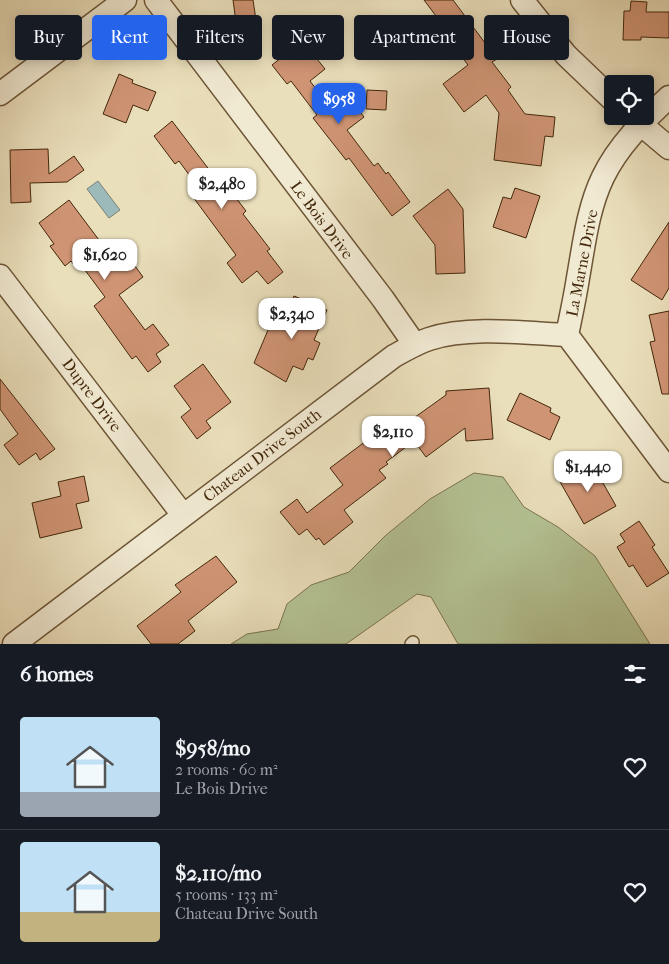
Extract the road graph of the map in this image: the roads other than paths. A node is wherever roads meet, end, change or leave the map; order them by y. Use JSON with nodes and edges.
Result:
{"nodes":[{"id":1,"x":125,"y":0,"type":"edge"},
{"id":2,"x":156,"y":0,"type":"edge"},
{"id":3,"x":522,"y":0,"type":"edge"},
{"id":4,"x":604,"y":91,"type":"edge"},
{"id":5,"x":0,"y":94,"type":"edge"},
{"id":6,"x":669,"y":97,"type":"edge"},
{"id":7,"x":654,"y":107,"type":"edge"},
{"id":8,"x":633,"y":125,"type":"edge"},
{"id":9,"x":642,"y":125,"type":"edge"},
{"id":10,"x":669,"y":148,"type":"edge"},
{"id":11,"x":0,"y":276,"type":"edge"},
{"id":12,"x":567,"y":335,"type":"junction"},
{"id":13,"x":415,"y":345,"type":"junction"},
{"id":14,"x":669,"y":471,"type":"edge"},
{"id":15,"x":183,"y":515,"type":"junction"},
{"id":16,"x":14,"y":644,"type":"edge"}],
"edges":[{"from":1,"to":5,"type":"street"},
{"from":2,"to":13,"type":"street","name":"Le Bois Drive"},
{"from":3,"to":4,"type":"street"},
{"from":6,"to":7,"type":"street","name":"La Marne Drive"},
{"from":8,"to":12,"type":"street","name":"La Marne Drive"},
{"from":9,"to":10,"type":"street"},
{"from":11,"to":15,"type":"street","name":"Dupre Drive"},
{"from":12,"to":13,"type":"street","name":"Chateau Drive South"},
{"from":12,"to":14,"type":"street"},
{"from":13,"to":15,"type":"street","name":"Chateau Drive South"},
{"from":15,"to":16,"type":"street","name":"Chateau Drive South"}]}
